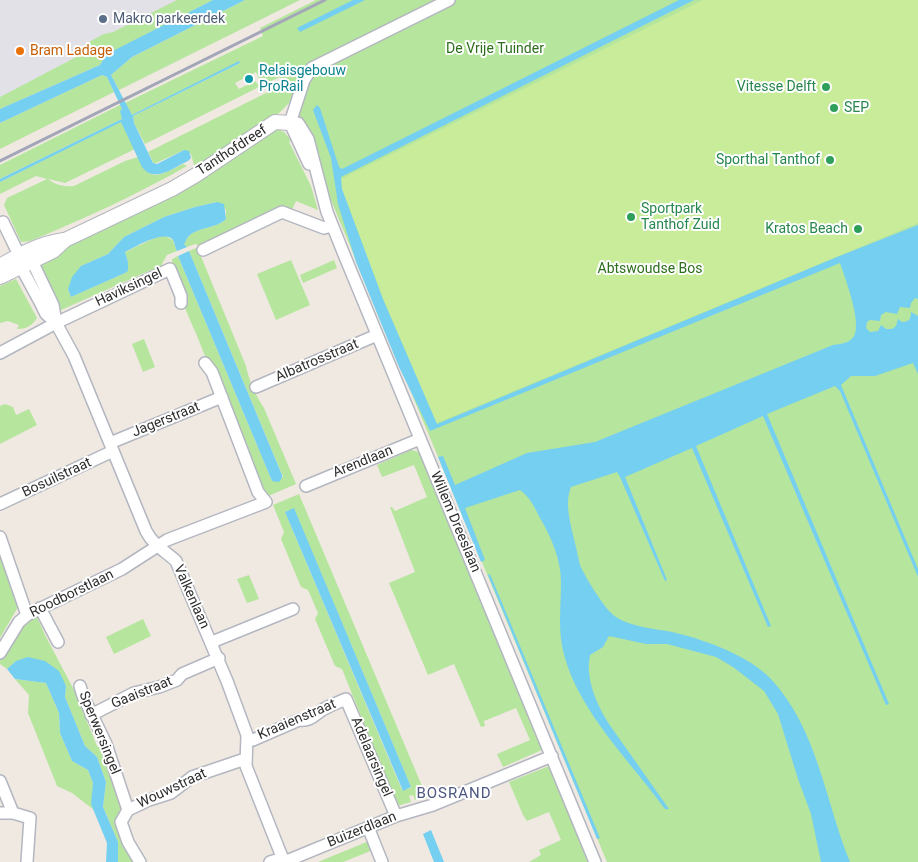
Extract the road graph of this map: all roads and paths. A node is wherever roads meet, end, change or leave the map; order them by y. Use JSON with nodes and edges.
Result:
{"nodes":[{"id":1,"x":450,"y":0,"type":"edge"},
{"id":2,"x":290,"y":123,"type":"junction"},
{"id":3,"x":3,"y":222,"type":"dead end"},
{"id":4,"x":332,"y":226,"type":"junction"},
{"id":5,"x":202,"y":250,"type":"dead end"},
{"id":6,"x":24,"y":261,"type":"junction"},
{"id":7,"x":0,"y":266,"type":"edge"},
{"id":8,"x":0,"y":277,"type":"edge"},
{"id":9,"x":181,"y":303,"type":"dead end"},
{"id":10,"x":56,"y":323,"type":"junction"},
{"id":11,"x":377,"y":336,"type":"junction"},
{"id":12,"x":0,"y":353,"type":"edge"},
{"id":13,"x":205,"y":363,"type":"dead end"},
{"id":14,"x":256,"y":387,"type":"dead end"},
{"id":15,"x":222,"y":397,"type":"junction"},
{"id":16,"x":420,"y":439,"type":"junction"},
{"id":17,"x":112,"y":447,"type":"junction"},
{"id":18,"x":306,"y":486,"type":"dead end"},
{"id":19,"x":0,"y":504,"type":"edge"},
{"id":20,"x":0,"y":537,"type":"edge"},
{"id":21,"x":157,"y":546,"type":"junction"},
{"id":22,"x":40,"y":608,"type":"junction"},
{"id":23,"x":292,"y":609,"type":"dead end"},
{"id":24,"x":27,"y":615,"type":"junction"},
{"id":25,"x":58,"y":642,"type":"dead end"},
{"id":26,"x":212,"y":642,"type":"junction"},
{"id":27,"x":0,"y":653,"type":"edge"},
{"id":28,"x":219,"y":658,"type":"junction"},
{"id":29,"x":80,"y":686,"type":"dead end"},
{"id":30,"x":346,"y":699,"type":"joint"},
{"id":31,"x":91,"y":714,"type":"junction"},
{"id":32,"x":247,"y":740,"type":"junction"},
{"id":33,"x":552,"y":756,"type":"junction"},
{"id":34,"x":245,"y":759,"type":"junction"},
{"id":35,"x":0,"y":782,"type":"edge"},
{"id":36,"x":128,"y":810,"type":"junction"},
{"id":37,"x":0,"y":813,"type":"edge"},
{"id":38,"x":13,"y":813,"type":"junction"},
{"id":39,"x":396,"y":816,"type":"junction"},
{"id":40,"x":368,"y":827,"type":"junction"},
{"id":41,"x":283,"y":860,"type":"edge"},
{"id":42,"x":27,"y":862,"type":"edge"},
{"id":43,"x":140,"y":862,"type":"edge"},
{"id":44,"x":270,"y":862,"type":"edge"},
{"id":45,"x":382,"y":862,"type":"edge"},
{"id":46,"x":595,"y":862,"type":"edge"}],
"edges":[{"from":1,"to":2,"type":"street"},
{"from":2,"to":4,"type":"street","name":"Willem Dreeslaan"},
{"from":2,"to":6,"type":"street","name":"Tanthofdreef"},
{"from":3,"to":6,"type":"street","name":"Valkenlaan"},
{"from":4,"to":5,"type":"street"},
{"from":4,"to":11,"type":"street","name":"Willem Dreeslaan"},
{"from":6,"to":7,"type":"street","name":"Tanthofdreef"},
{"from":6,"to":8,"type":"street","name":"Tanthofdreef"},
{"from":6,"to":10,"type":"street","name":"Valkenlaan"},
{"from":9,"to":10,"type":"street","name":"Haviksingel"},
{"from":10,"to":12,"type":"street"},
{"from":10,"to":17,"type":"street","name":"Valkenlaan"},
{"from":11,"to":14,"type":"street","name":"Albatrosstraat"},
{"from":11,"to":16,"type":"street","name":"Willem Dreeslaan"},
{"from":13,"to":15,"type":"street"},
{"from":15,"to":17,"type":"street","name":"Jagerstraat"},
{"from":15,"to":21,"type":"street"},
{"from":16,"to":18,"type":"street","name":"Arendlaan"},
{"from":16,"to":33,"type":"street","name":"Willem Dreeslaan"},
{"from":17,"to":19,"type":"street","name":"Bosuilstraat"},
{"from":17,"to":21,"type":"street","name":"Valkenlaan"},
{"from":20,"to":24,"type":"street"},
{"from":21,"to":22,"type":"street","name":"Roodborstlaan"},
{"from":21,"to":26,"type":"street","name":"Valkenlaan"},
{"from":22,"to":24,"type":"street","name":"Roodborstlaan"},
{"from":22,"to":25,"type":"street"},
{"from":23,"to":26,"type":"street"},
{"from":24,"to":27,"type":"street","name":"Roodborstlaan"},
{"from":26,"to":28,"type":"street","name":"Valkenlaan"},
{"from":28,"to":31,"type":"street","name":"Gaaistraat"},
{"from":28,"to":32,"type":"street","name":"Valkenlaan"},
{"from":29,"to":31,"type":"street","name":"Sperwersingel"},
{"from":30,"to":32,"type":"street","name":"Kraaienstraat"},
{"from":30,"to":39,"type":"street","name":"Adelaarsingel"},
{"from":31,"to":36,"type":"street","name":"Sperwersingel"},
{"from":32,"to":34,"type":"street","name":"Valkenlaan"},
{"from":33,"to":39,"type":"street","name":"Buizerdlaan"},
{"from":33,"to":46,"type":"street","name":"Willem Dreeslaan"},
{"from":34,"to":36,"type":"street","name":"Wouwstraat"},
{"from":34,"to":41,"type":"street","name":"Valkenlaan"},
{"from":35,"to":38,"type":"street"},
{"from":36,"to":43,"type":"street","name":"Sperwersingel"},
{"from":37,"to":38,"type":"street"},
{"from":38,"to":42,"type":"street"},
{"from":39,"to":40,"type":"street","name":"Buizerdlaan"},
{"from":40,"to":41,"type":"street","name":"Buizerdlaan"},
{"from":40,"to":45,"type":"street"},
{"from":41,"to":44,"type":"street","name":"Buizerdlaan"}]}
